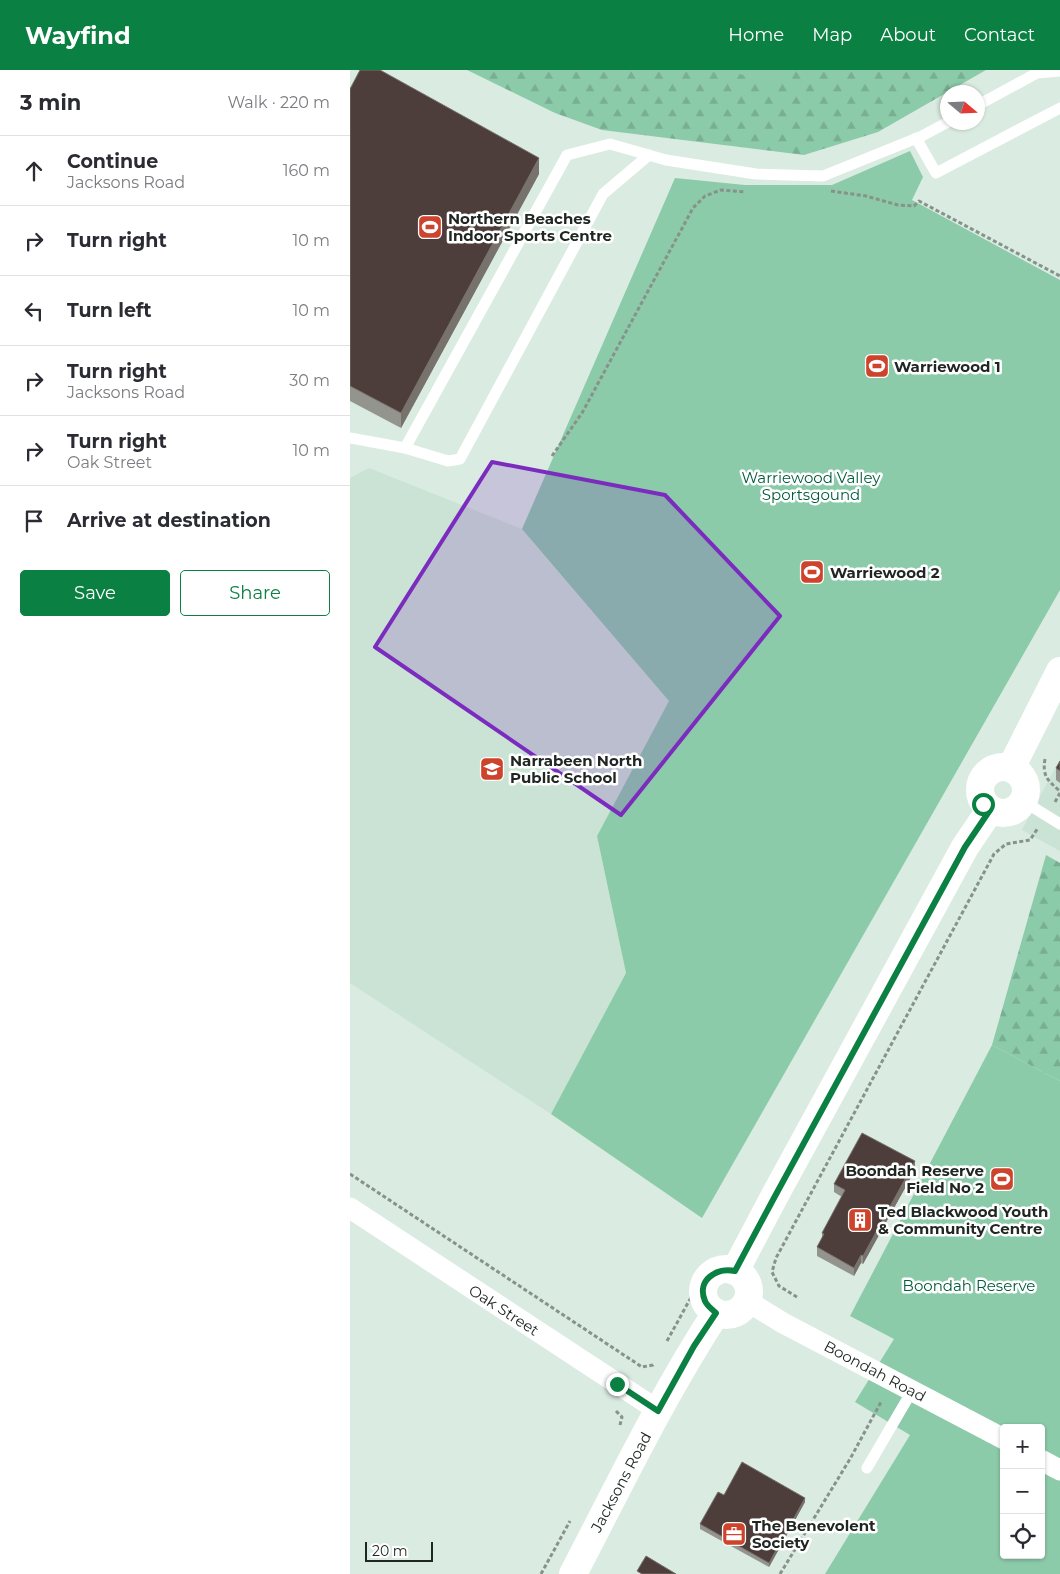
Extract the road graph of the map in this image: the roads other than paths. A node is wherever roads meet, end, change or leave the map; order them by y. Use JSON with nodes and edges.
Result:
{"nodes":[{"id":1,"x":1060,"y":71,"type":"edge"},
{"id":2,"x":985,"y":101,"type":"edge"},
{"id":3,"x":1060,"y":108,"type":"edge"},
{"id":4,"x":940,"y":126,"type":"edge"},
{"id":5,"x":916,"y":138,"type":"junction"},
{"id":6,"x":649,"y":155,"type":"junction"},
{"id":7,"x":350,"y":438,"type":"edge"},
{"id":8,"x":405,"y":448,"type":"junction"},
{"id":9,"x":1060,"y":671,"type":"edge"},
{"id":10,"x":1011,"y":768,"type":"junction"},
{"id":11,"x":1023,"y":802,"type":"junction"},
{"id":12,"x":990,"y":810,"type":"junction"},
{"id":13,"x":1060,"y":824,"type":"edge"},
{"id":14,"x":350,"y":1208,"type":"edge"},
{"id":15,"x":735,"y":1271,"type":"junction"},
{"id":16,"x":747,"y":1301,"type":"junction"},
{"id":17,"x":716,"y":1313,"type":"junction"},
{"id":18,"x":912,"y":1390,"type":"junction"},
{"id":19,"x":658,"y":1411,"type":"junction"},
{"id":20,"x":1000,"y":1438,"type":"edge"},
{"id":21,"x":1045,"y":1462,"type":"edge"},
{"id":22,"x":866,"y":1468,"type":"dead end"},
{"id":23,"x":1060,"y":1470,"type":"edge"},
{"id":24,"x":573,"y":1574,"type":"edge"}],
"edges":[{"from":1,"to":2,"type":"lane"},
{"from":3,"to":5,"type":"lane"},
{"from":4,"to":5,"type":"lane"},
{"from":5,"to":6,"type":"lane"},
{"from":6,"to":8,"type":"lane"},
{"from":6,"to":8,"type":"lane"},
{"from":7,"to":8,"type":"lane"},
{"from":9,"to":10,"type":"street"},
{"from":10,"to":11,"type":"street"},
{"from":10,"to":12,"type":"street"},
{"from":11,"to":12,"type":"street"},
{"from":11,"to":13,"type":"lane"},
{"from":12,"to":15,"type":"street"},
{"from":14,"to":19,"type":"street","name":"Oak Street"},
{"from":15,"to":16,"type":"street"},
{"from":15,"to":17,"type":"street"},
{"from":16,"to":17,"type":"street"},
{"from":16,"to":18,"type":"street","name":"Boondah Road"},
{"from":17,"to":19,"type":"street","name":"Jacksons Road"},
{"from":18,"to":20,"type":"street","name":"Boondah Road"},
{"from":18,"to":22,"type":"lane"},
{"from":19,"to":24,"type":"street","name":"Jacksons Road"},
{"from":21,"to":23,"type":"street"}]}
